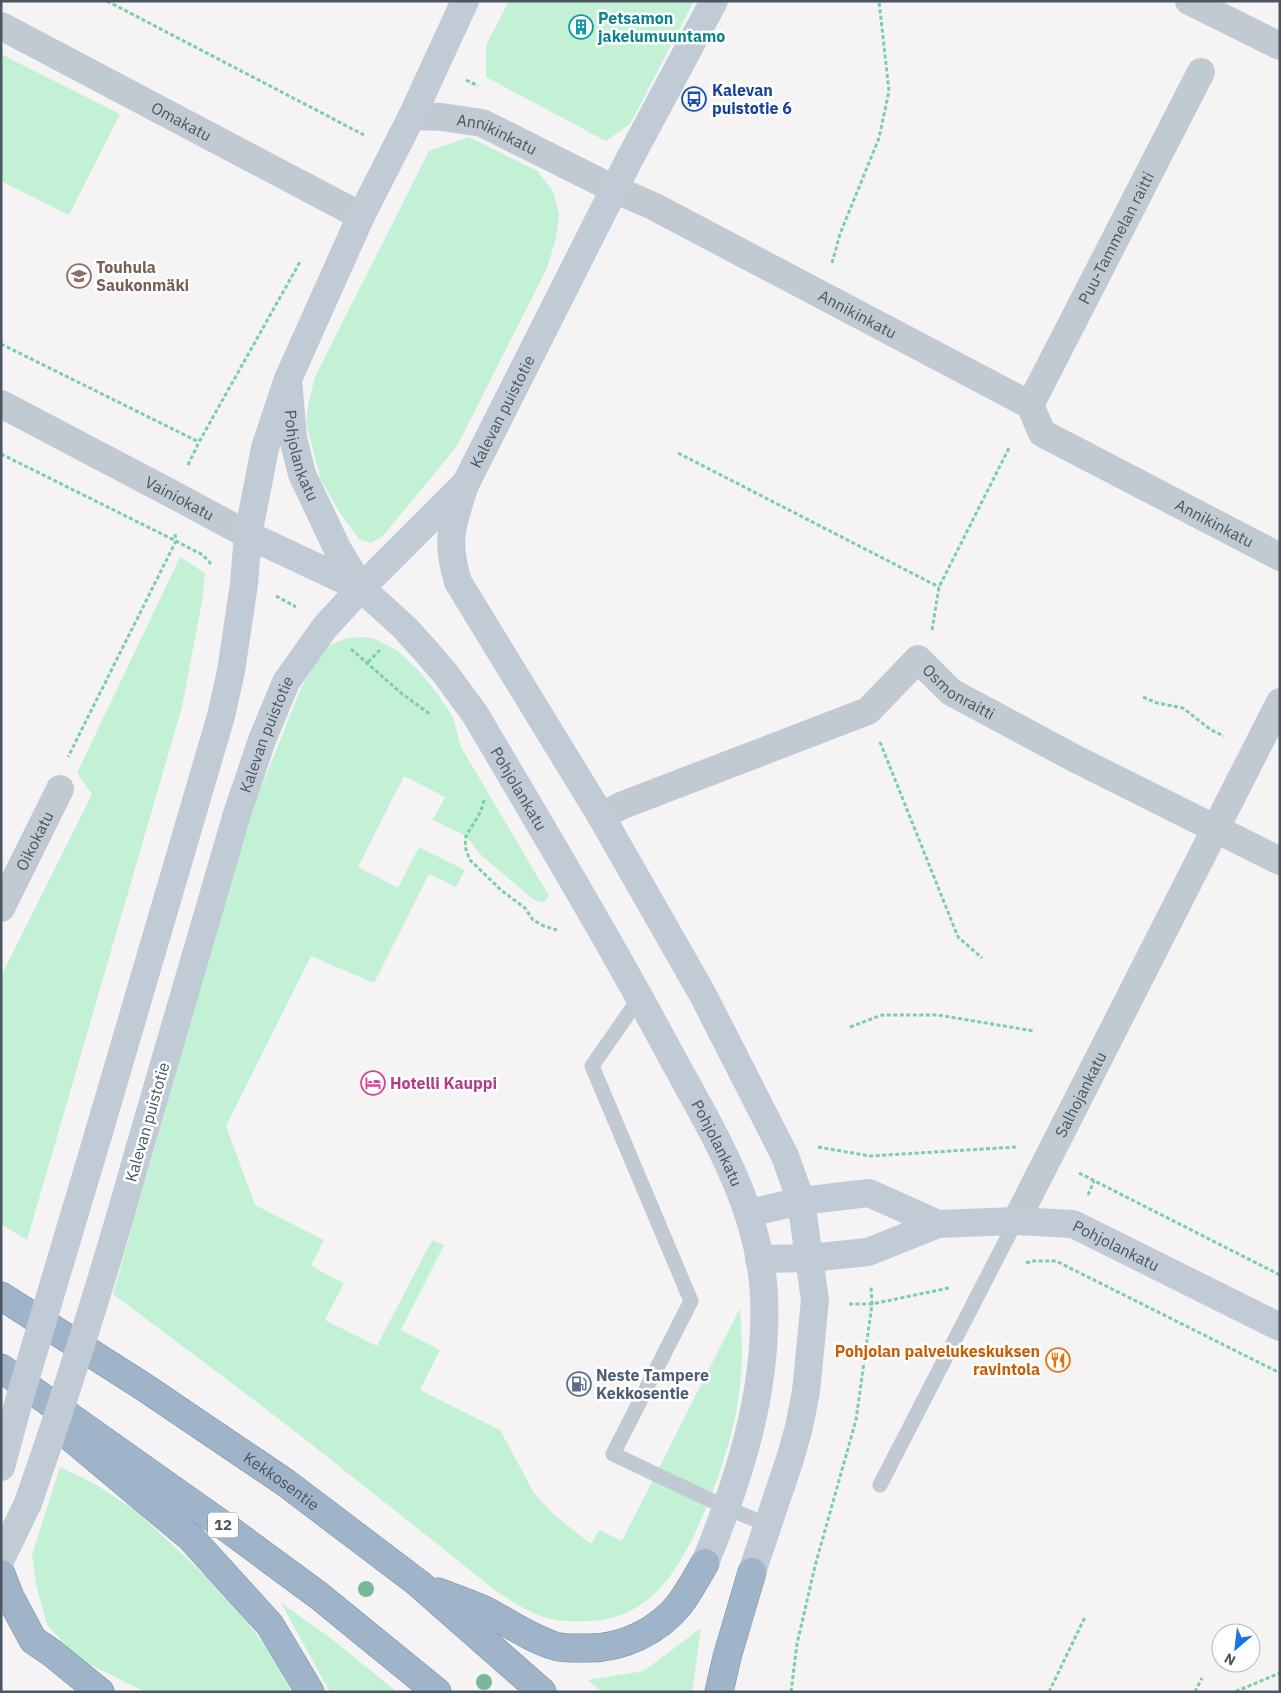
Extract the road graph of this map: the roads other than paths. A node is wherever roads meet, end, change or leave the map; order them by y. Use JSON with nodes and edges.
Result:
{"nodes":[{"id":1,"x":465,"y":1,"type":"edge"},
{"id":2,"x":714,"y":1,"type":"edge"},
{"id":3,"x":1189,"y":1,"type":"edge"},
{"id":4,"x":1232,"y":11,"type":"edge"},
{"id":5,"x":1,"y":26,"type":"edge"},
{"id":6,"x":1280,"y":46,"type":"edge"},
{"id":7,"x":1201,"y":72,"type":"dead end"},
{"id":8,"x":412,"y":116,"type":"junction"},
{"id":9,"x":614,"y":189,"type":"junction"},
{"id":10,"x":362,"y":216,"type":"junction"},
{"id":11,"x":288,"y":379,"type":"junction"},
{"id":12,"x":1,"y":404,"type":"edge"},
{"id":13,"x":1030,"y":405,"type":"junction"},
{"id":14,"x":466,"y":482,"type":"junction"},
{"id":15,"x":248,"y":536,"type":"junction"},
{"id":16,"x":1280,"y":557,"type":"edge"},
{"id":17,"x":361,"y":588,"type":"junction"},
{"id":18,"x":1280,"y":702,"type":"edge"},
{"id":19,"x":60,"y":789,"type":"road end"},
{"id":20,"x":601,"y":816,"type":"junction"},
{"id":21,"x":1215,"y":828,"type":"junction"},
{"id":22,"x":1280,"y":861,"type":"edge"},
{"id":23,"x":4,"y":896,"type":"edge"},
{"id":24,"x":640,"y":997,"type":"junction"},
{"id":25,"x":801,"y":1201,"type":"junction"},
{"id":26,"x":749,"y":1213,"type":"junction"},
{"id":27,"x":1016,"y":1221,"type":"junction"},
{"id":28,"x":938,"y":1224,"type":"junction"},
{"id":29,"x":810,"y":1258,"type":"junction"},
{"id":30,"x":759,"y":1259,"type":"junction"},
{"id":31,"x":1,"y":1296,"type":"edge"},
{"id":32,"x":1280,"y":1328,"type":"edge"},
{"id":33,"x":1,"y":1368,"type":"edge"},
{"id":34,"x":1,"y":1380,"type":"edge"},
{"id":35,"x":1,"y":1467,"type":"edge"},
{"id":36,"x":880,"y":1485,"type":"dead end"},
{"id":37,"x":727,"y":1508,"type":"junction"},
{"id":38,"x":768,"y":1525,"type":"junction"},
{"id":39,"x":1,"y":1559,"type":"edge"},
{"id":40,"x":705,"y":1563,"type":"joint"},
{"id":41,"x":752,"y":1572,"type":"joint"},
{"id":42,"x":1,"y":1574,"type":"edge"},
{"id":43,"x":418,"y":1583,"type":"junction"},
{"id":44,"x":1,"y":1626,"type":"edge"},
{"id":45,"x":33,"y":1640,"type":"junction"},
{"id":46,"x":100,"y":1692,"type":"edge"},
{"id":47,"x":310,"y":1692,"type":"edge"},
{"id":48,"x":437,"y":1692,"type":"edge"},
{"id":49,"x":542,"y":1692,"type":"edge"},
{"id":50,"x":719,"y":1692,"type":"edge"}],
"edges":[{"from":1,"to":8,"type":"main road"},
{"from":2,"to":9,"type":"main road","name":"Kalevan puistotie"},
{"from":3,"to":4,"type":"street"},
{"from":4,"to":6,"type":"street"},
{"from":5,"to":10,"type":"street","name":"Omakatu"},
{"from":7,"to":13,"type":"street","name":"Puu-Tammelan raitti"},
{"from":8,"to":9,"type":"street","name":"Annikinkatu"},
{"from":8,"to":10,"type":"main road"},
{"from":9,"to":13,"type":"street","name":"Annikinkatu"},
{"from":9,"to":14,"type":"main road","name":"Kalevan puistotie"},
{"from":10,"to":11,"type":"main road"},
{"from":11,"to":15,"type":"main road"},
{"from":11,"to":17,"type":"main road","name":"Pohjolankatu"},
{"from":12,"to":15,"type":"street","name":"Vainiokatu"},
{"from":13,"to":16,"type":"street","name":"Annikinkatu"},
{"from":14,"to":17,"type":"main road","name":"Kalevan puistotie"},
{"from":14,"to":20,"type":"main road"},
{"from":15,"to":17,"type":"main road","name":"Vainiokatu"},
{"from":15,"to":35,"type":"main road","bridge":true},
{"from":17,"to":24,"type":"main road","name":"Pohjolankatu"},
{"from":17,"to":39,"type":"main road","name":"Kalevan puistotie","bridge":true},
{"from":18,"to":21,"type":"street","name":"Salhojankatu"},
{"from":19,"to":23,"type":"street","name":"Oikokatu"},
{"from":20,"to":21,"type":"street","name":"Osmonraitti"},
{"from":20,"to":25,"type":"main road"},
{"from":21,"to":22,"type":"street"},
{"from":21,"to":27,"type":"street","name":"Salhojankatu"},
{"from":24,"to":26,"type":"main road","name":"Pohjolankatu"},
{"from":24,"to":37,"type":"lane"},
{"from":25,"to":26,"type":"main road","name":"Pohjolankatu"},
{"from":25,"to":28,"type":"main road","name":"Pohjolankatu"},
{"from":25,"to":29,"type":"main road"},
{"from":26,"to":30,"type":"main road","name":"Pohjolankatu"},
{"from":27,"to":28,"type":"main road","name":"Pohjolankatu"},
{"from":27,"to":32,"type":"main road","name":"Pohjolankatu"},
{"from":27,"to":36,"type":"lane","name":"Salhojankatu"},
{"from":28,"to":29,"type":"main road","name":"Pohjolankatu"},
{"from":29,"to":30,"type":"main road","name":"Pohjolankatu"},
{"from":29,"to":38,"type":"main road"},
{"from":30,"to":37,"type":"main road","name":"Pohjolankatu"},
{"from":31,"to":43,"type":"highway","name":"Kekkosentie"},
{"from":33,"to":48,"type":"highway","number":"12"},
{"from":34,"to":47,"type":"highway"},
{"from":37,"to":38,"type":"lane"},
{"from":37,"to":40,"type":"main road","name":"Pohjolankatu"},
{"from":38,"to":41,"type":"main road"},
{"from":40,"to":43,"type":"highway"},
{"from":41,"to":50,"type":"highway"},
{"from":42,"to":45,"type":"highway"},
{"from":43,"to":49,"type":"highway","name":"Kekkosentie"},
{"from":44,"to":45,"type":"highway"},
{"from":45,"to":46,"type":"highway"}]}
